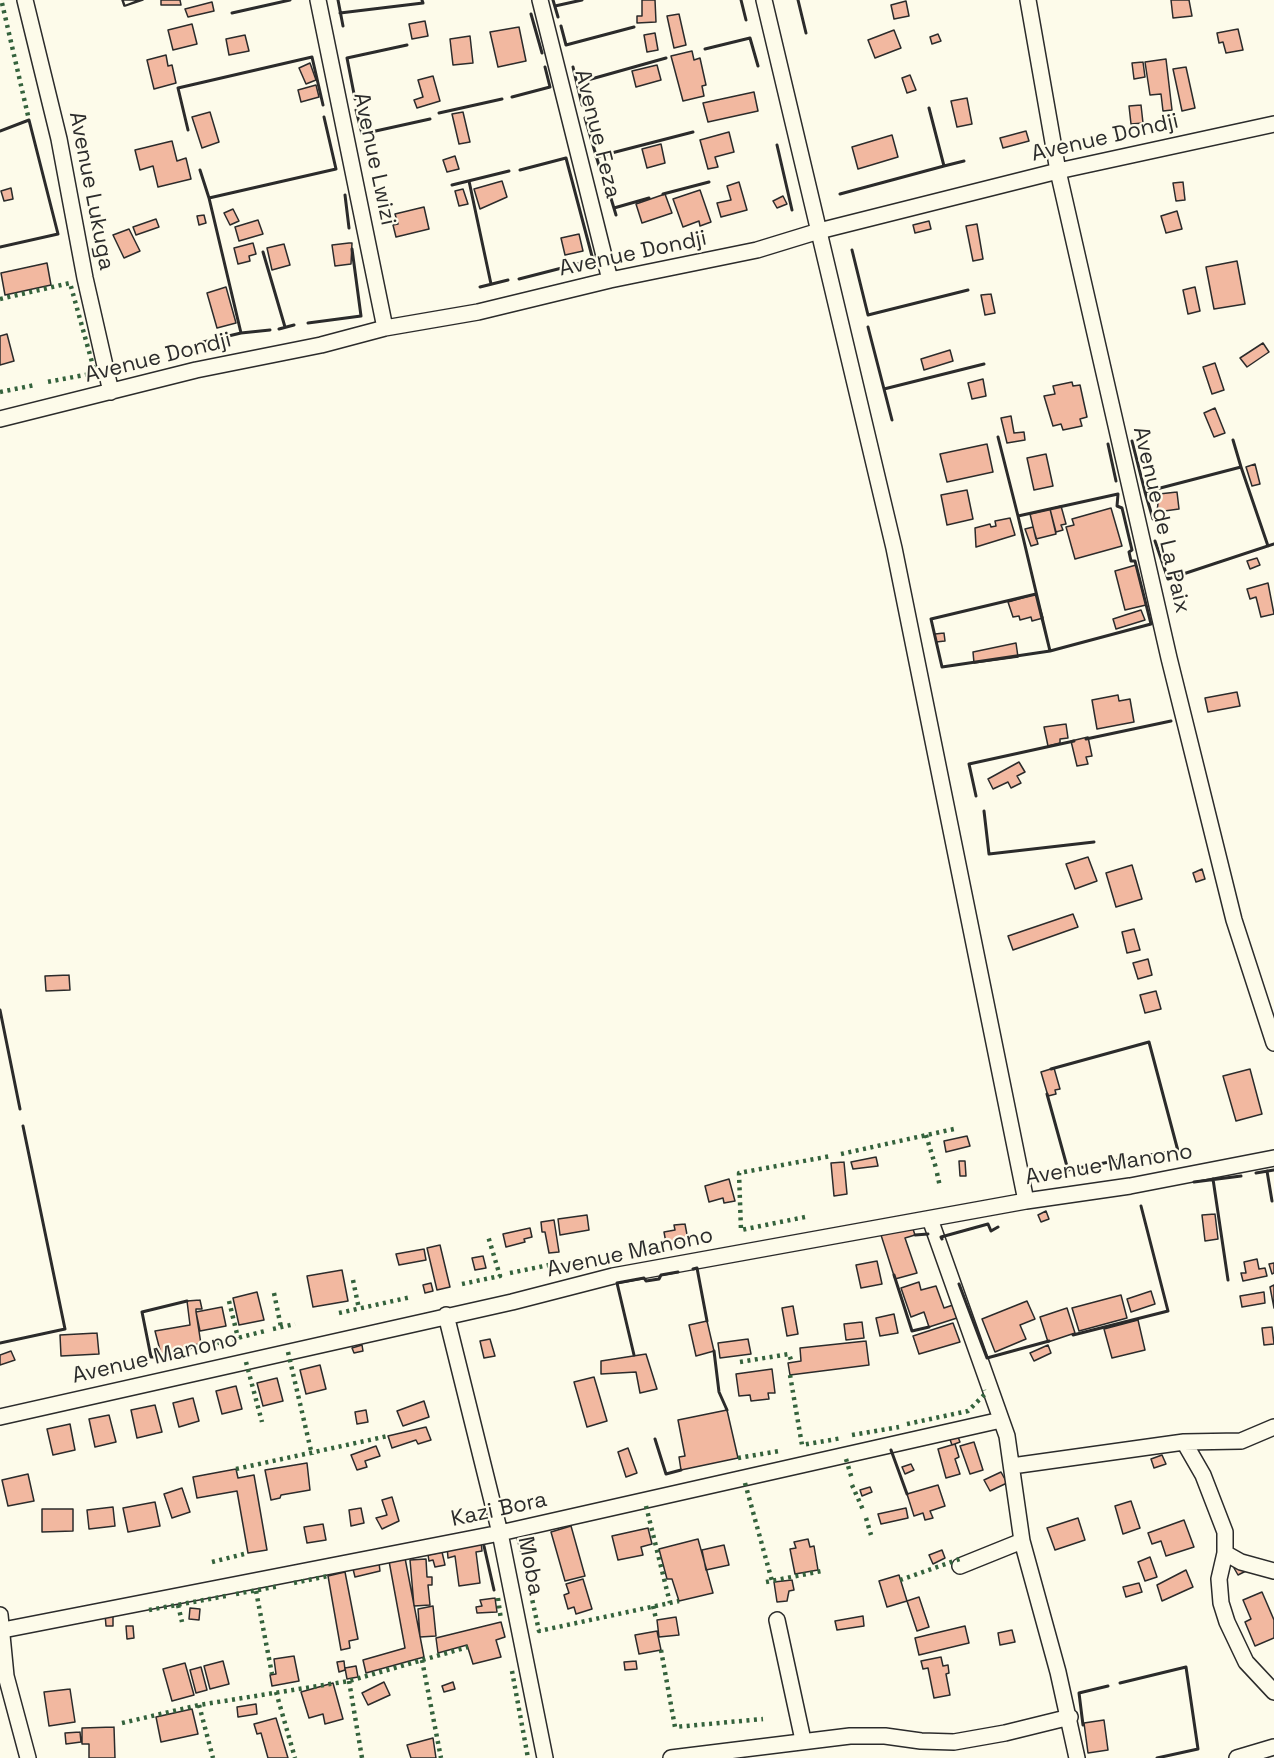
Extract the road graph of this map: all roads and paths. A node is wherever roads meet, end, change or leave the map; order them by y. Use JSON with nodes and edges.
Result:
{"nodes":[{"id":1,"x":25,"y":0,"type":"edge"},
{"id":2,"x":318,"y":0,"type":"edge"},
{"id":3,"x":540,"y":0,"type":"edge"},
{"id":4,"x":764,"y":0,"type":"edge"},
{"id":5,"x":1028,"y":0,"type":"edge"},
{"id":6,"x":1274,"y":124,"type":"edge"},
{"id":7,"x":1058,"y":171,"type":"junction"},
{"id":8,"x":819,"y":231,"type":"junction"},
{"id":9,"x":610,"y":280,"type":"junction"},
{"id":10,"x":385,"y":328,"type":"junction"},
{"id":11,"x":111,"y":392,"type":"junction"},
{"id":12,"x":0,"y":419,"type":"edge"},
{"id":13,"x":1274,"y":1044,"type":"edge"},
{"id":14,"x":1274,"y":1158,"type":"edge"},
{"id":15,"x":1026,"y":1201,"type":"junction"},
{"id":16,"x":930,"y":1219,"type":"junction"},
{"id":17,"x":446,"y":1315,"type":"junction"},
{"id":18,"x":0,"y":1417,"type":"edge"},
{"id":19,"x":1001,"y":1420,"type":"junction"},
{"id":20,"x":1274,"y":1427,"type":"edge"},
{"id":21,"x":1184,"y":1442,"type":"junction"},
{"id":22,"x":1012,"y":1466,"type":"junction"},
{"id":23,"x":500,"y":1533,"type":"junction"},
{"id":24,"x":1022,"y":1541,"type":"junction"},
{"id":25,"x":1225,"y":1553,"type":"junction"},
{"id":26,"x":960,"y":1566,"type":"dead end"},
{"id":27,"x":1274,"y":1571,"type":"edge"},
{"id":28,"x":777,"y":1620,"type":"dead end"},
{"id":29,"x":2,"y":1623,"type":"edge"},
{"id":30,"x":3,"y":1677,"type":"edge"},
{"id":31,"x":1274,"y":1692,"type":"edge"},
{"id":32,"x":1070,"y":1717,"type":"junction"},
{"id":33,"x":803,"y":1740,"type":"junction"},
{"id":34,"x":1274,"y":1747,"type":"edge"},
{"id":35,"x":28,"y":1758,"type":"edge"},
{"id":36,"x":545,"y":1758,"type":"edge"},
{"id":37,"x":671,"y":1758,"type":"edge"},
{"id":38,"x":1077,"y":1758,"type":"edge"},
{"id":39,"x":1237,"y":1758,"type":"edge"}],
"edges":[{"from":1,"to":11,"type":"street","name":"Avenue Lukuga"},
{"from":2,"to":10,"type":"street","name":"Avenue Lwizi"},
{"from":3,"to":9,"type":"street","name":"Avenue Feza"},
{"from":4,"to":8,"type":"street"},
{"from":5,"to":7,"type":"street","name":"Avenue de La Paix"},
{"from":6,"to":7,"type":"street","name":"Avenue Dondji"},
{"from":7,"to":8,"type":"street","name":"Avenue Dondji"},
{"from":7,"to":13,"type":"street","name":"Avenue de La Paix"},
{"from":8,"to":9,"type":"street","name":"Avenue Dondji"},
{"from":8,"to":15,"type":"street"},
{"from":9,"to":10,"type":"street","name":"Avenue Dondji"},
{"from":10,"to":11,"type":"street","name":"Avenue Dondji"},
{"from":11,"to":12,"type":"street","name":"Avenue Dondji"},
{"from":14,"to":15,"type":"street","name":"Avenue Manono"},
{"from":15,"to":16,"type":"street","name":"Avenue Manono"},
{"from":16,"to":17,"type":"street","name":"Avenue Manono"},
{"from":16,"to":19,"type":"street"},
{"from":17,"to":18,"type":"street","name":"Avenue Manono"},
{"from":17,"to":23,"type":"street","name":"Moba"},
{"from":19,"to":22,"type":"street"},
{"from":19,"to":23,"type":"street","name":"Kazi Bora"},
{"from":20,"to":21,"type":"street"},
{"from":21,"to":22,"type":"street"},
{"from":21,"to":25,"type":"street"},
{"from":22,"to":24,"type":"street"},
{"from":23,"to":29,"type":"street","name":"Kazi Bora"},
{"from":23,"to":36,"type":"street","name":"Moba"},
{"from":24,"to":26,"type":"street"},
{"from":24,"to":32,"type":"street"},
{"from":25,"to":27,"type":"street"},
{"from":25,"to":31,"type":"street"},
{"from":28,"to":33,"type":"street"},
{"from":29,"to":30,"type":"street"},
{"from":30,"to":35,"type":"street"},
{"from":32,"to":33,"type":"street"},
{"from":32,"to":38,"type":"street"},
{"from":33,"to":37,"type":"street"},
{"from":34,"to":39,"type":"street"}]}
